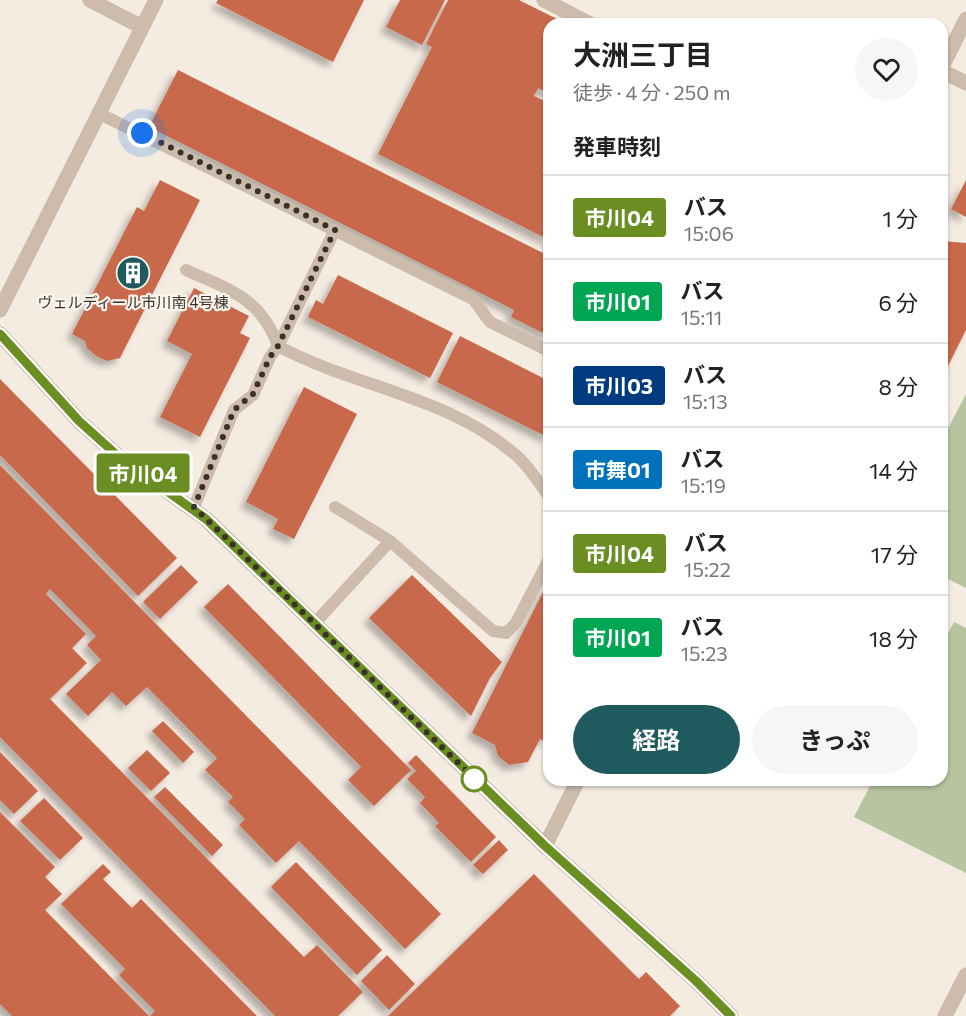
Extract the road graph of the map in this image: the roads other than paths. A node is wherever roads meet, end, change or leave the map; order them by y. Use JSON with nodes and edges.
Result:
{"nodes":[{"id":1,"x":90,"y":0,"type":"edge"},
{"id":2,"x":156,"y":0,"type":"edge"},
{"id":3,"x":544,"y":0,"type":"edge"},
{"id":4,"x":578,"y":18,"type":"edge"},
{"id":5,"x":966,"y":19,"type":"edge"},
{"id":6,"x":142,"y":27,"type":"junction"},
{"id":7,"x":948,"y":56,"type":"edge"},
{"id":8,"x":948,"y":72,"type":"edge"},
{"id":9,"x":966,"y":83,"type":"edge"},
{"id":10,"x":98,"y":113,"type":"junction"},
{"id":11,"x":335,"y":230,"type":"junction"},
{"id":12,"x":186,"y":270,"type":"dead end"},
{"id":13,"x":0,"y":310,"type":"edge"},
{"id":14,"x":0,"y":334,"type":"edge"},
{"id":15,"x":278,"y":346,"type":"junction"},
{"id":16,"x":543,"y":348,"type":"edge"},
{"id":17,"x":543,"y":487,"type":"edge"},
{"id":18,"x":194,"y":507,"type":"junction"},
{"id":19,"x":335,"y":507,"type":"dead end"},
{"id":20,"x":390,"y":541,"type":"junction"},
{"id":21,"x":543,"y":571,"type":"edge"},
{"id":22,"x":314,"y":624,"type":"junction"},
{"id":23,"x":575,"y":786,"type":"edge"},
{"id":24,"x":545,"y":846,"type":"junction"},
{"id":25,"x":966,"y":975,"type":"edge"},
{"id":26,"x":731,"y":1016,"type":"edge"},
{"id":27,"x":945,"y":1016,"type":"edge"}],
"edges":[{"from":1,"to":6,"type":"street"},
{"from":2,"to":6,"type":"street"},
{"from":3,"to":4,"type":"street"},
{"from":5,"to":7,"type":"street"},
{"from":6,"to":10,"type":"street"},
{"from":8,"to":9,"type":"street"},
{"from":10,"to":11,"type":"lane"},
{"from":10,"to":13,"type":"street"},
{"from":11,"to":15,"type":"lane"},
{"from":11,"to":16,"type":"lane"},
{"from":12,"to":15,"type":"lane"},
{"from":14,"to":18,"type":"main road"},
{"from":15,"to":17,"type":"lane"},
{"from":15,"to":18,"type":"lane"},
{"from":18,"to":22,"type":"main road"},
{"from":19,"to":20,"type":"lane"},
{"from":20,"to":21,"type":"lane"},
{"from":20,"to":22,"type":"lane"},
{"from":22,"to":24,"type":"main road"},
{"from":23,"to":24,"type":"street"},
{"from":24,"to":26,"type":"main road"},
{"from":25,"to":27,"type":"street"}]}
